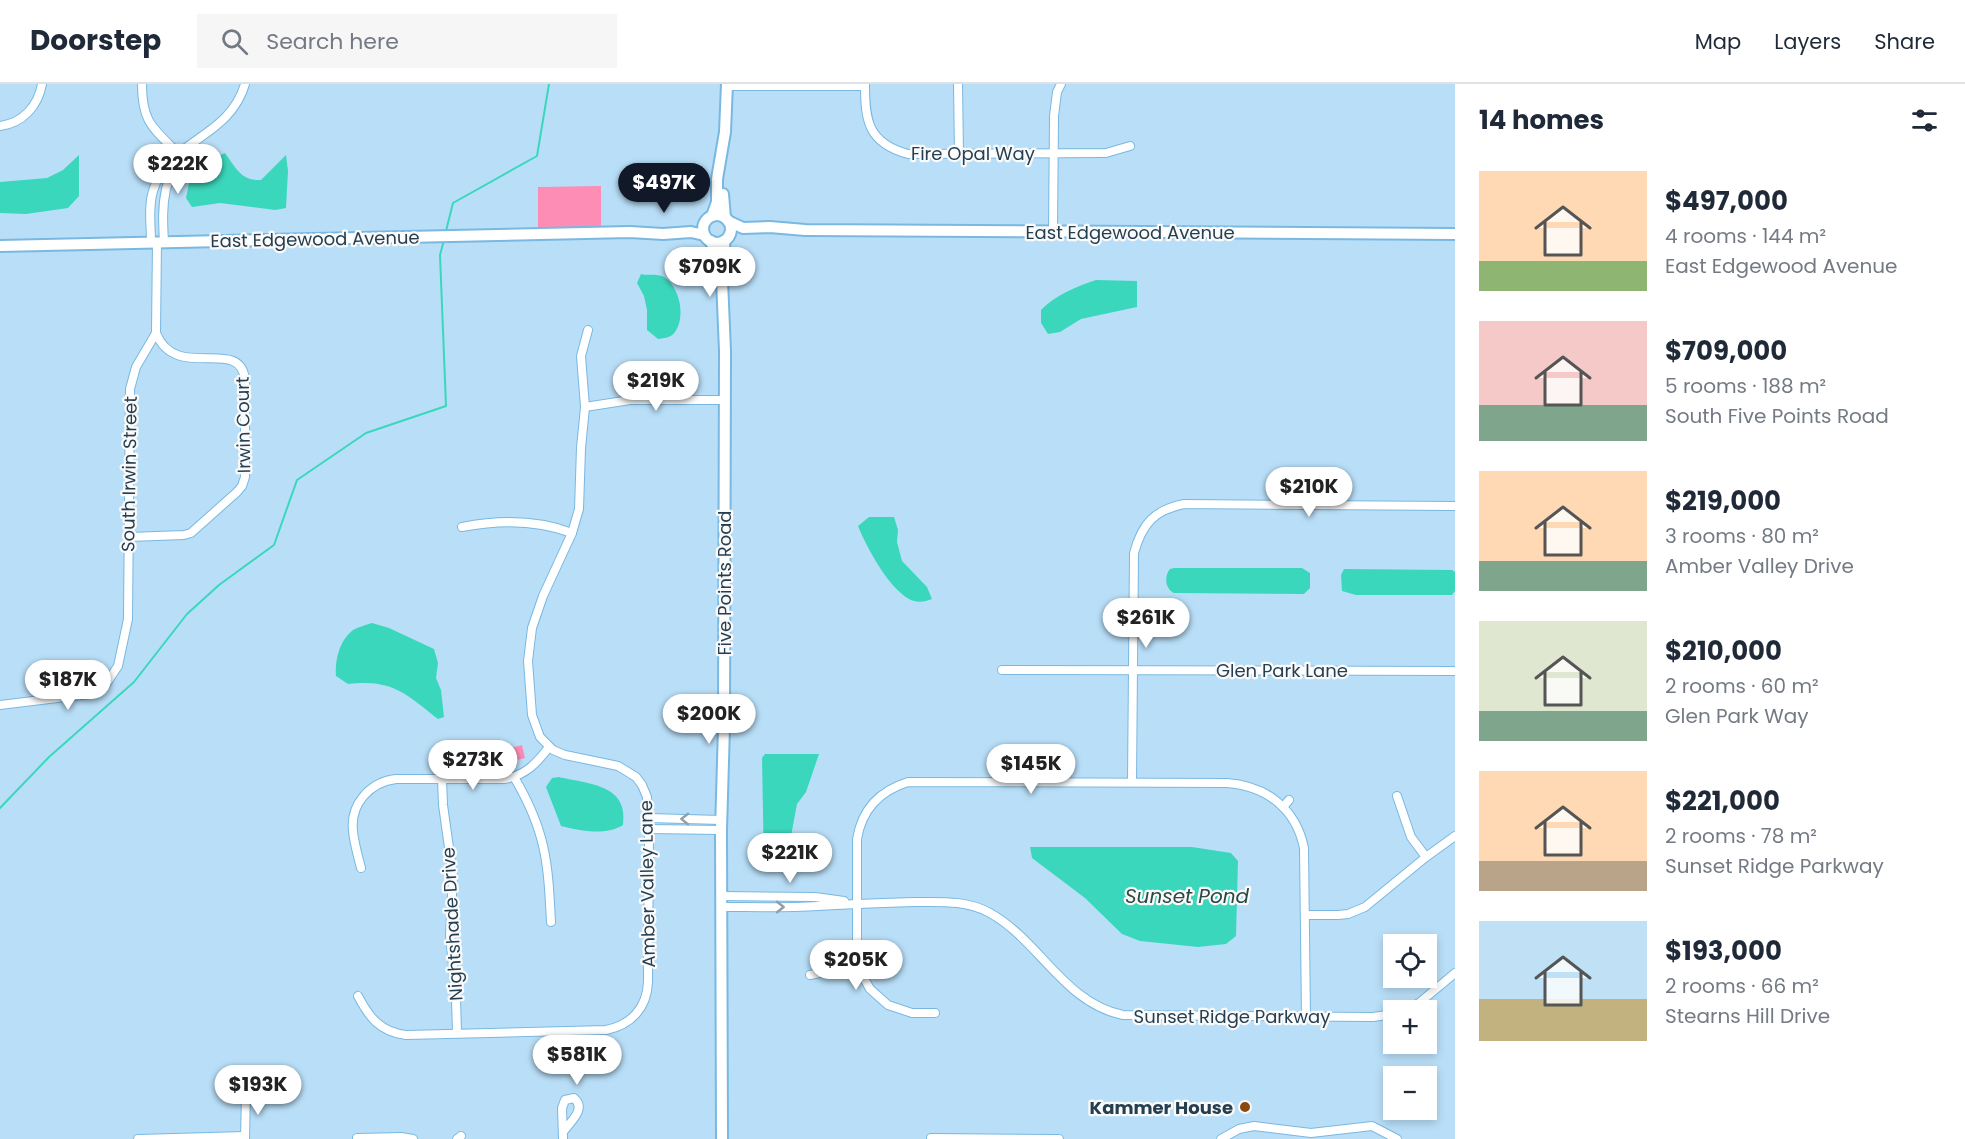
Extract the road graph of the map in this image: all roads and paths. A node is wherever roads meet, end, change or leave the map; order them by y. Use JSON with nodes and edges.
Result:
{"nodes":[{"id":1,"x":42,"y":84,"type":"edge"},
{"id":2,"x":142,"y":84,"type":"edge"},
{"id":3,"x":245,"y":84,"type":"edge"},
{"id":4,"x":958,"y":84,"type":"edge"},
{"id":5,"x":1061,"y":84,"type":"edge"},
{"id":6,"x":727,"y":85,"type":"edge"},
{"id":7,"x":865,"y":85,"type":"edge"},
{"id":8,"x":0,"y":126,"type":"edge"},
{"id":9,"x":1130,"y":146,"type":"dead end"},
{"id":10,"x":959,"y":153,"type":"junction"},
{"id":11,"x":1054,"y":153,"type":"junction"},
{"id":12,"x":179,"y":154,"type":"junction"},
{"id":13,"x":708,"y":219,"type":"junction"},
{"id":14,"x":726,"y":220,"type":"junction"},
{"id":15,"x":805,"y":230,"type":"junction"},
{"id":16,"x":1053,"y":231,"type":"junction"},
{"id":17,"x":630,"y":232,"type":"junction"},
{"id":18,"x":1455,"y":234,"type":"edge"},
{"id":19,"x":707,"y":238,"type":"junction"},
{"id":20,"x":725,"y":239,"type":"junction"},
{"id":21,"x":157,"y":242,"type":"junction"},
{"id":22,"x":0,"y":246,"type":"edge"},
{"id":23,"x":588,"y":330,"type":"dead end"},
{"id":24,"x":156,"y":333,"type":"junction"},
{"id":25,"x":725,"y":351,"type":"junction"},
{"id":26,"x":725,"y":400,"type":"junction"},
{"id":27,"x":585,"y":407,"type":"junction"},
{"id":28,"x":1455,"y":506,"type":"edge"},
{"id":29,"x":462,"y":527,"type":"dead end"},
{"id":30,"x":572,"y":532,"type":"junction"},
{"id":31,"x":129,"y":537,"type":"junction"},
{"id":32,"x":1002,"y":670,"type":"dead end"},
{"id":33,"x":1133,"y":671,"type":"junction"},
{"id":34,"x":1455,"y":671,"type":"edge"},
{"id":35,"x":0,"y":705,"type":"edge"},
{"id":36,"x":549,"y":747,"type":"junction"},
{"id":37,"x":514,"y":777,"type":"junction"},
{"id":38,"x":442,"y":778,"type":"junction"},
{"id":39,"x":1132,"y":782,"type":"junction"},
{"id":40,"x":1397,"y":796,"type":"dead end"},
{"id":41,"x":1289,"y":800,"type":"dead end"},
{"id":42,"x":1283,"y":807,"type":"junction"},
{"id":43,"x":649,"y":819,"type":"junction"},
{"id":44,"x":721,"y":825,"type":"junction"},
{"id":45,"x":649,"y":829,"type":"junction"},
{"id":46,"x":1455,"y":836,"type":"edge"},
{"id":47,"x":1426,"y":857,"type":"junction"},
{"id":48,"x":361,"y":868,"type":"dead end"},
{"id":49,"x":721,"y":901,"type":"junction"},
{"id":50,"x":857,"y":903,"type":"junction"},
{"id":51,"x":1306,"y":915,"type":"junction"},
{"id":52,"x":551,"y":922,"type":"dead end"},
{"id":53,"x":858,"y":964,"type":"junction"},
{"id":54,"x":1455,"y":973,"type":"edge"},
{"id":55,"x":810,"y":975,"type":"dead end"},
{"id":56,"x":358,"y":996,"type":"dead end"},
{"id":57,"x":1423,"y":1000,"type":"edge"},
{"id":58,"x":935,"y":1014,"type":"dead end"},
{"id":59,"x":1383,"y":1016,"type":"edge"},
{"id":60,"x":1306,"y":1017,"type":"junction"},
{"id":61,"x":457,"y":1033,"type":"junction"},
{"id":62,"x":246,"y":1092,"type":"dead end"},
{"id":63,"x":245,"y":1138,"type":"edge"},
{"id":64,"x":357,"y":1138,"type":"edge"},
{"id":65,"x":931,"y":1138,"type":"edge"},
{"id":66,"x":138,"y":1139,"type":"edge"},
{"id":67,"x":413,"y":1139,"type":"edge"},
{"id":68,"x":722,"y":1139,"type":"edge"},
{"id":69,"x":1010,"y":1139,"type":"edge"},
{"id":70,"x":1059,"y":1139,"type":"edge"},
{"id":71,"x":1221,"y":1139,"type":"edge"},
{"id":72,"x":1397,"y":1139,"type":"edge"}],
"edges":[{"from":1,"to":8,"type":"street"},
{"from":2,"to":12,"type":"street"},
{"from":3,"to":12,"type":"street"},
{"from":4,"to":10,"type":"street"},
{"from":5,"to":11,"type":"street"},
{"from":6,"to":7,"type":"street"},
{"from":6,"to":13,"type":"main road"},
{"from":6,"to":14,"type":"main road"},
{"from":7,"to":10,"type":"street","name":"Fire Opal Way"},
{"from":9,"to":11,"type":"street","name":"Fire Opal Way"},
{"from":10,"to":11,"type":"street","name":"Fire Opal Way"},
{"from":11,"to":16,"type":"street"},
{"from":12,"to":21,"type":"street"},
{"from":12,"to":21,"type":"street"},
{"from":13,"to":14,"type":"main road"},
{"from":13,"to":17,"type":"main road","name":"East Edgewood Avenue"},
{"from":13,"to":19,"type":"main road"},
{"from":14,"to":15,"type":"main road","name":"East Edgewood Avenue"},
{"from":14,"to":20,"type":"main road"},
{"from":15,"to":16,"type":"main road","name":"East Edgewood Avenue"},
{"from":15,"to":20,"type":"main road","name":"East Edgewood Avenue"},
{"from":16,"to":18,"type":"main road","name":"East Edgewood Avenue"},
{"from":17,"to":19,"type":"main road","name":"East Edgewood Avenue"},
{"from":17,"to":21,"type":"main road","name":"East Edgewood Avenue"},
{"from":19,"to":20,"type":"main road"},
{"from":19,"to":25,"type":"main road"},
{"from":20,"to":25,"type":"main road"},
{"from":21,"to":22,"type":"main road","name":"East Edgewood Avenue"},
{"from":21,"to":24,"type":"street","name":"South Irwin Street"},
{"from":23,"to":27,"type":"street"},
{"from":24,"to":31,"type":"street","name":"South Irwin Street"},
{"from":24,"to":31,"type":"street","name":"Irwin Court"},
{"from":25,"to":26,"type":"main road","name":"Five Points Road"},
{"from":26,"to":27,"type":"street"},
{"from":26,"to":44,"type":"main road","name":"Five Points Road"},
{"from":27,"to":30,"type":"street"},
{"from":28,"to":33,"type":"street"},
{"from":29,"to":30,"type":"street"},
{"from":30,"to":36,"type":"street"},
{"from":31,"to":35,"type":"street","name":"South Irwin Street"},
{"from":32,"to":33,"type":"street","name":"Glen Park Lane"},
{"from":33,"to":34,"type":"street","name":"Glen Park Lane"},
{"from":33,"to":39,"type":"street"},
{"from":36,"to":37,"type":"street"},
{"from":36,"to":43,"type":"street","name":"Amber Valley Lane"},
{"from":37,"to":38,"type":"street"},
{"from":37,"to":52,"type":"street"},
{"from":38,"to":48,"type":"street"},
{"from":38,"to":61,"type":"street","name":"Nightshade Drive"},
{"from":39,"to":42,"type":"street"},
{"from":39,"to":50,"type":"street"},
{"from":40,"to":47,"type":"street"},
{"from":41,"to":42,"type":"street"},
{"from":42,"to":51,"type":"street"},
{"from":44,"to":43,"type":"street","one_way":true},
{"from":43,"to":45,"type":"street","name":"Amber Valley Lane"},
{"from":44,"to":45,"type":"street"},
{"from":44,"to":49,"type":"main road","name":"Five Points Road"},
{"from":45,"to":61,"type":"street","name":"Amber Valley Lane"},
{"from":46,"to":47,"type":"street"},
{"from":47,"to":51,"type":"street"},
{"from":49,"to":50,"type":"street","name":"Sunset Ridge Parkway"},
{"from":49,"to":68,"type":"main road","name":"Five Points Road"},
{"from":50,"to":53,"type":"street"},
{"from":50,"to":60,"type":"street","name":"Sunset Ridge Parkway"},
{"from":51,"to":60,"type":"street"},
{"from":53,"to":55,"type":"street"},
{"from":53,"to":58,"type":"street"},
{"from":54,"to":57,"type":"street"},
{"from":56,"to":61,"type":"street"},
{"from":59,"to":60,"type":"street","name":"Sunset Ridge Parkway"},
{"from":62,"to":63,"type":"street"},
{"from":63,"to":66,"type":"street"},
{"from":64,"to":67,"type":"street"},
{"from":65,"to":69,"type":"street"},
{"from":69,"to":70,"type":"street"},
{"from":71,"to":72,"type":"street"}]}
